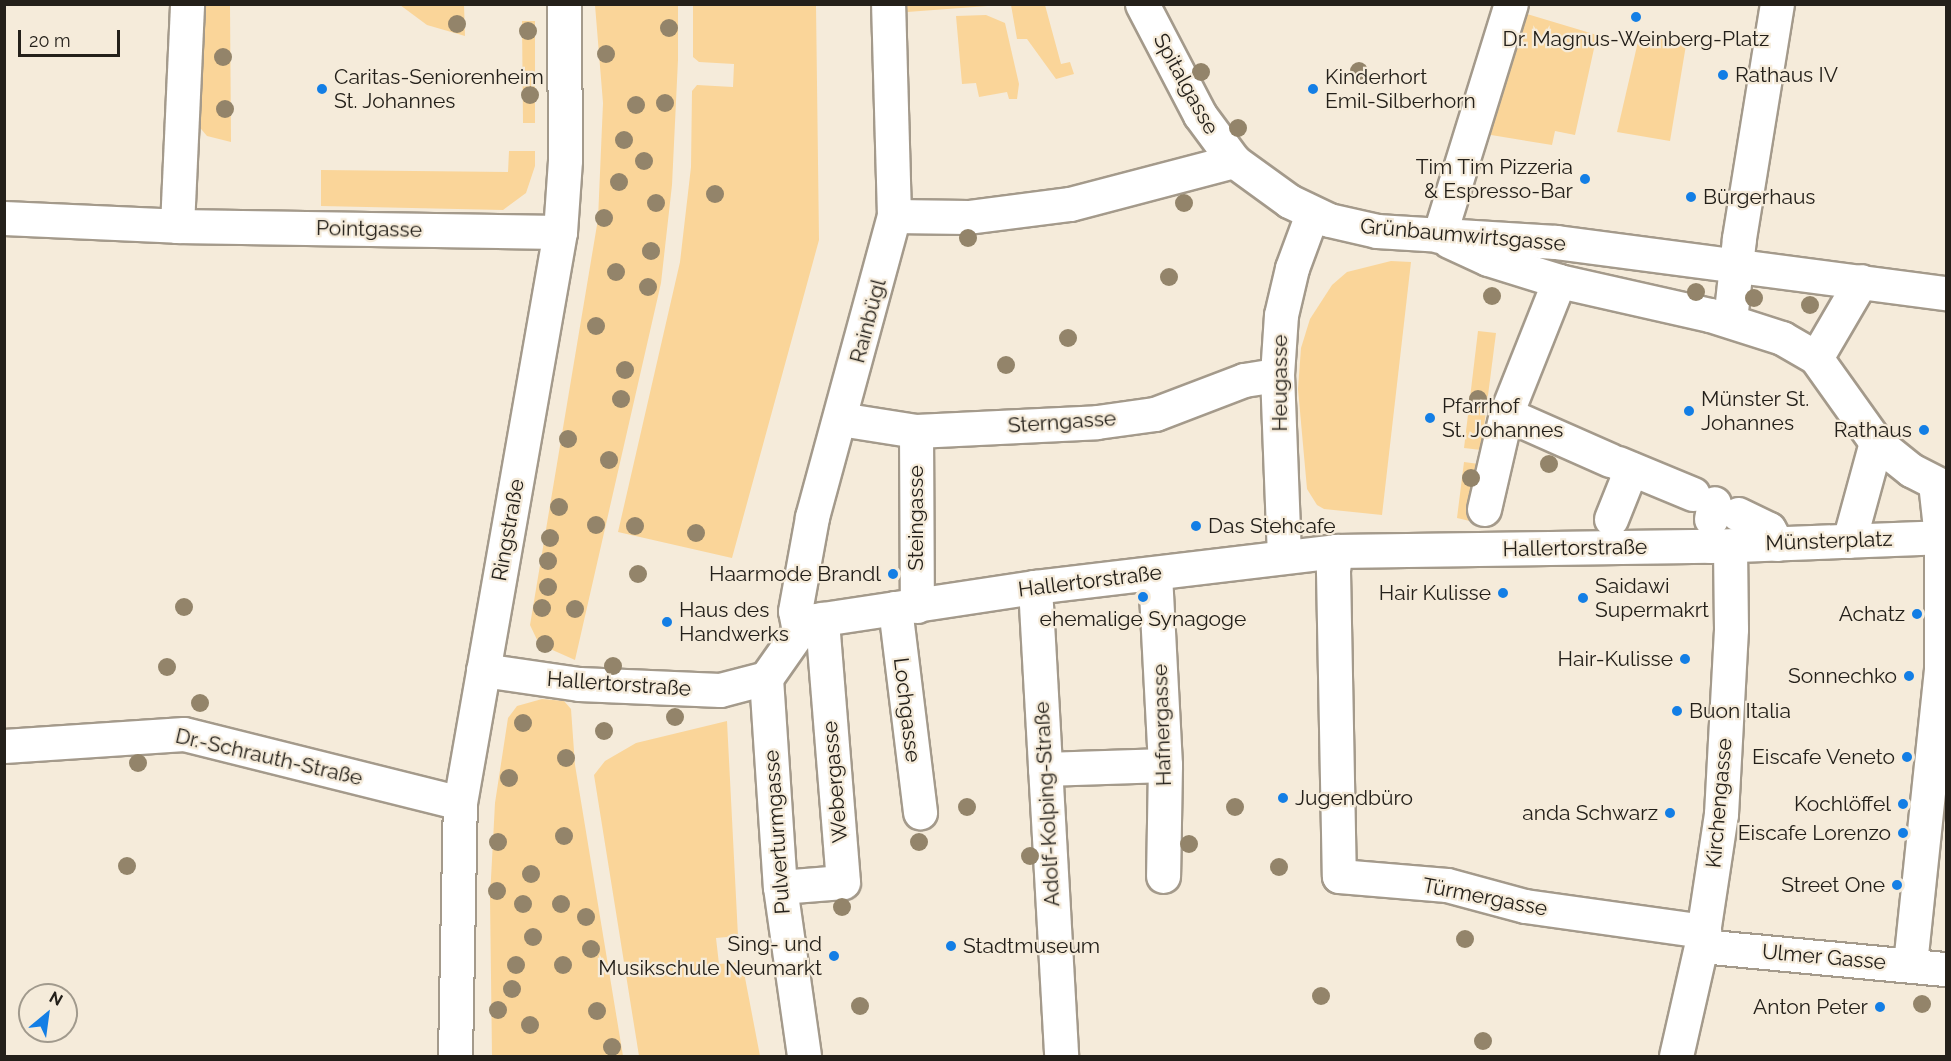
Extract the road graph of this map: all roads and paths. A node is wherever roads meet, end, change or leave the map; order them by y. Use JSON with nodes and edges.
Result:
{"nodes":[{"id":1,"x":187,"y":4,"type":"edge"},
{"id":2,"x":564,"y":4,"type":"edge"},
{"id":3,"x":888,"y":4,"type":"edge"},
{"id":4,"x":1511,"y":4,"type":"edge"},
{"id":5,"x":1777,"y":4,"type":"edge"},
{"id":6,"x":1145,"y":6,"type":"edge"},
{"id":7,"x":1234,"y":161,"type":"junction"},
{"id":8,"x":1312,"y":214,"type":"junction"},
{"id":9,"x":894,"y":216,"type":"junction"},
{"id":10,"x":4,"y":218,"type":"edge"},
{"id":11,"x":177,"y":226,"type":"junction"},
{"id":12,"x":560,"y":232,"type":"junction"},
{"id":13,"x":1439,"y":236,"type":"junction"},
{"id":14,"x":1735,"y":264,"type":"junction"},
{"id":15,"x":1559,"y":281,"type":"junction"},
{"id":16,"x":1861,"y":281,"type":"junction"},
{"id":17,"x":1947,"y":293,"type":"edge"},
{"id":18,"x":1730,"y":320,"type":"junction"},
{"id":19,"x":1816,"y":358,"type":"junction"},
{"id":20,"x":1277,"y":375,"type":"junction"},
{"id":21,"x":1506,"y":414,"type":"junction"},
{"id":22,"x":840,"y":420,"type":"junction"},
{"id":23,"x":916,"y":431,"type":"junction"},
{"id":24,"x":1876,"y":442,"type":"junction"},
{"id":25,"x":1620,"y":464,"type":"junction"},
{"id":26,"x":1931,"y":480,"type":"edge"},
{"id":27,"x":1484,"y":509,"type":"dead end"},
{"id":28,"x":1611,"y":519,"type":"dead end"},
{"id":29,"x":1939,"y":537,"type":"edge"},
{"id":30,"x":1849,"y":540,"type":"junction"},
{"id":31,"x":1777,"y":544,"type":"junction"},
{"id":32,"x":1730,"y":546,"type":"junction"},
{"id":33,"x":1336,"y":551,"type":"junction"},
{"id":34,"x":1284,"y":556,"type":"junction"},
{"id":35,"x":1155,"y":574,"type":"junction"},
{"id":36,"x":1035,"y":587,"type":"junction"},
{"id":37,"x":906,"y":607,"type":"junction"},
{"id":38,"x":810,"y":625,"type":"junction"},
{"id":39,"x":483,"y":670,"type":"junction"},
{"id":40,"x":766,"y":678,"type":"junction"},
{"id":41,"x":4,"y":746,"type":"edge"},
{"id":42,"x":1166,"y":765,"type":"junction"},
{"id":43,"x":1045,"y":769,"type":"junction"},
{"id":44,"x":460,"y":803,"type":"junction"},
{"id":45,"x":920,"y":812,"type":"dead end"},
{"id":46,"x":1163,"y":876,"type":"dead end"},
{"id":47,"x":780,"y":887,"type":"junction"},
{"id":48,"x":1702,"y":939,"type":"junction"},
{"id":49,"x":1910,"y":964,"type":"junction"},
{"id":50,"x":1947,"y":969,"type":"edge"},
{"id":51,"x":455,"y":1056,"type":"edge"},
{"id":52,"x":804,"y":1056,"type":"edge"},
{"id":53,"x":1061,"y":1056,"type":"edge"},
{"id":54,"x":1676,"y":1056,"type":"edge"}],
"edges":[{"from":1,"to":11,"type":"street"},
{"from":2,"to":12,"type":"street","name":"Ringstraße"},
{"from":3,"to":9,"type":"street","name":"Rainbügl"},
{"from":4,"to":13,"type":"street"},
{"from":5,"to":14,"type":"street"},
{"from":6,"to":7,"type":"street","name":"Spitalgasse"},
{"from":7,"to":8,"type":"street","name":"Grünbaumwirtsgasse"},
{"from":7,"to":9,"type":"street"},
{"from":8,"to":13,"type":"street","name":"Grünbaumwirtsgasse"},
{"from":8,"to":20,"type":"street","name":"Heugasse"},
{"from":9,"to":22,"type":"street","name":"Rainbügl"},
{"from":10,"to":11,"type":"street","name":"Pointgasse"},
{"from":11,"to":12,"type":"street","name":"Pointgasse"},
{"from":12,"to":39,"type":"street","name":"Ringstraße"},
{"from":13,"to":14,"type":"street","name":"Grünbaumwirtsgasse"},
{"from":13,"to":15,"type":"street"},
{"from":14,"to":16,"type":"street","name":"Grünbaumwirtsgasse"},
{"from":14,"to":18,"type":"street"},
{"from":15,"to":18,"type":"street"},
{"from":15,"to":21,"type":"street"},
{"from":16,"to":17,"type":"street","name":"Grünbaumwirtsgasse"},
{"from":16,"to":19,"type":"street"},
{"from":18,"to":19,"type":"street"},
{"from":19,"to":24,"type":"street"},
{"from":20,"to":23,"type":"street","name":"Sterngasse"},
{"from":20,"to":34,"type":"street","name":"Heugasse"},
{"from":21,"to":25,"type":"street"},
{"from":21,"to":27,"type":"street"},
{"from":22,"to":23,"type":"street","name":"Sterngasse"},
{"from":22,"to":38,"type":"street","name":"Rainbügl"},
{"from":23,"to":37,"type":"street","name":"Steingasse"},
{"from":24,"to":26,"type":"street"},
{"from":24,"to":30,"type":"street"},
{"from":25,"to":28,"type":"street"},
{"from":25,"to":31,"type":"street"},
{"from":26,"to":29,"type":"street"},
{"from":29,"to":30,"type":"street","name":"Münsterplatz"},
{"from":29,"to":49,"type":"street"},
{"from":30,"to":31,"type":"street","name":"Münsterplatz"},
{"from":31,"to":32,"type":"street","name":"Münsterplatz"},
{"from":32,"to":33,"type":"street","name":"Hallertorstraße"},
{"from":32,"to":48,"type":"street","name":"Kirchengasse"},
{"from":33,"to":34,"type":"street","name":"Hallertorstraße"},
{"from":33,"to":48,"type":"street","name":"Türmergasse"},
{"from":34,"to":35,"type":"street","name":"Hallertorstraße"},
{"from":35,"to":36,"type":"street","name":"Hallertorstraße"},
{"from":35,"to":42,"type":"street","name":"Hafnergasse"},
{"from":36,"to":37,"type":"street","name":"Hallertorstraße"},
{"from":36,"to":43,"type":"street","name":"Adolf-Kolping-Straße"},
{"from":37,"to":38,"type":"street","name":"Hallertorstraße"},
{"from":37,"to":45,"type":"street","name":"Lochgasse"},
{"from":38,"to":40,"type":"street"},
{"from":38,"to":47,"type":"street","name":"Webergasse"},
{"from":39,"to":40,"type":"street","name":"Hallertorstraße"},
{"from":39,"to":44,"type":"street","name":"Ringstraße"},
{"from":40,"to":47,"type":"street","name":"Pulverturmgasse"},
{"from":41,"to":44,"type":"street","name":"Dr.-Schrauth-Straße"},
{"from":42,"to":43,"type":"street"},
{"from":42,"to":46,"type":"street","name":"Hafnergasse"},
{"from":43,"to":53,"type":"street","name":"Adolf-Kolping-Straße"},
{"from":44,"to":51,"type":"street","name":"Ringstraße"},
{"from":47,"to":52,"type":"street","name":"Pulverturmgasse"},
{"from":48,"to":49,"type":"street","name":"Ulmer Gasse"},
{"from":48,"to":54,"type":"street","name":"Kirchengasse"},
{"from":49,"to":50,"type":"street","name":"Ulmer Gasse"}]}
